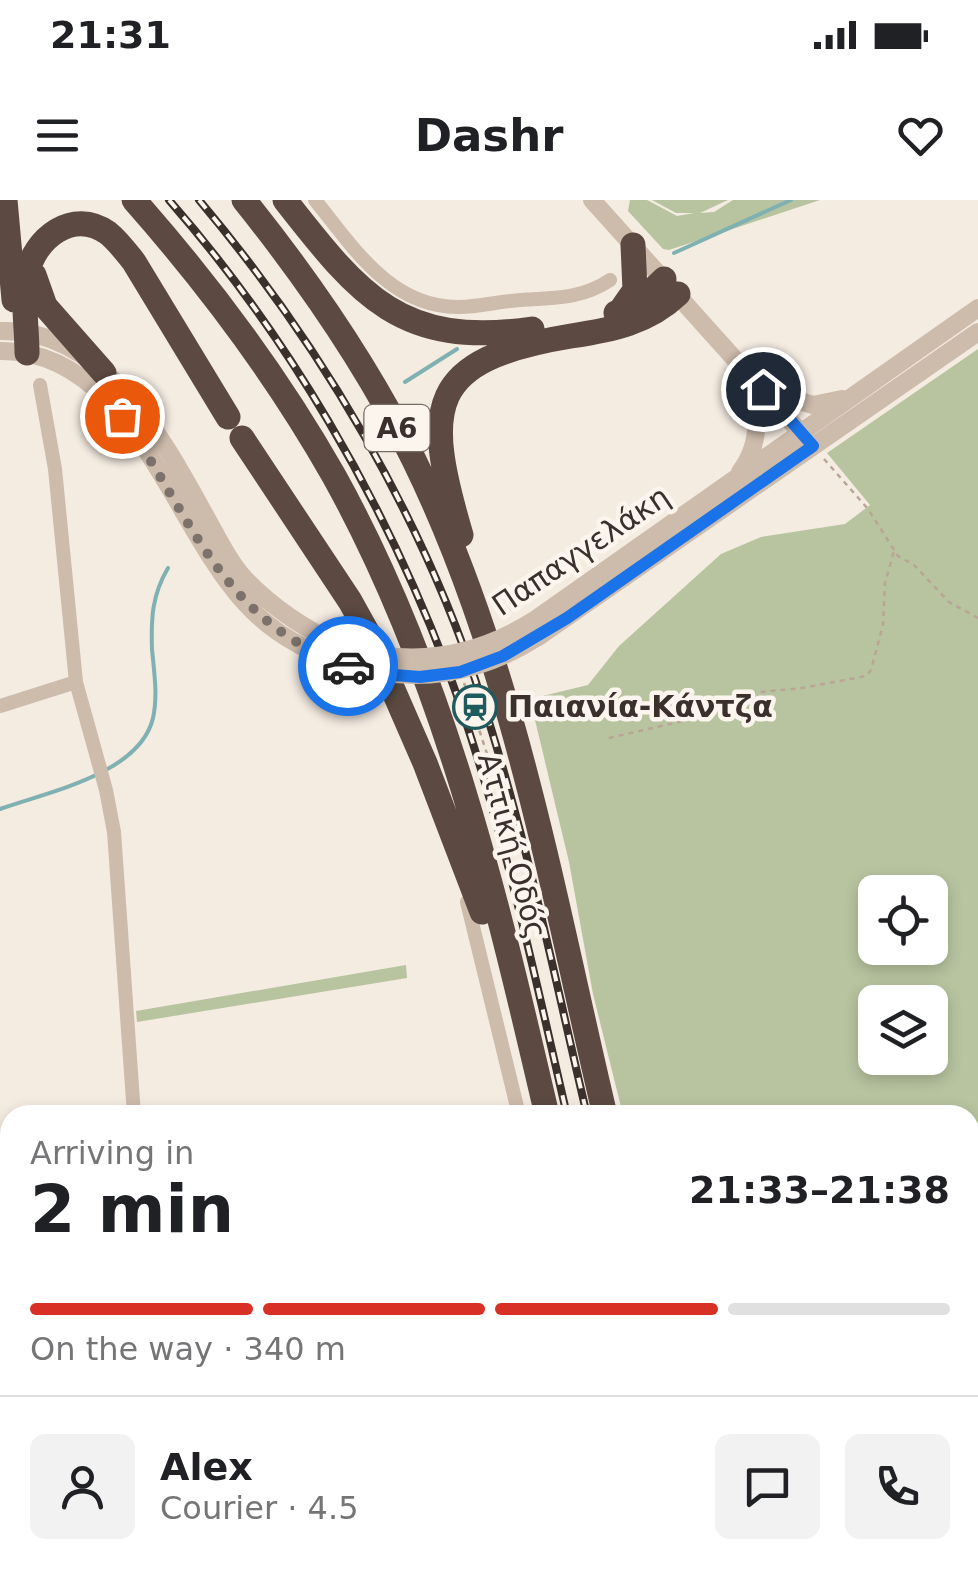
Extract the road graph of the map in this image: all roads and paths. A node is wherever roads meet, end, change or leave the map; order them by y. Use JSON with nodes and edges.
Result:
{"nodes":[{"id":1,"x":5,"y":200,"type":"edge"},
{"id":2,"x":134,"y":200,"type":"edge"},
{"id":3,"x":244,"y":200,"type":"edge"},
{"id":4,"x":285,"y":200,"type":"edge"},
{"id":5,"x":314,"y":200,"type":"edge"},
{"id":6,"x":592,"y":200,"type":"edge"},
{"id":7,"x":633,"y":245,"type":"junction"},
{"id":8,"x":33,"y":260,"type":"junction"},
{"id":9,"x":610,"y":280,"type":"dead end"},
{"id":10,"x":671,"y":287,"type":"junction"},
{"id":11,"x":978,"y":308,"type":"edge"},
{"id":12,"x":618,"y":312,"type":"junction"},
{"id":13,"x":978,"y":332,"type":"edge"},
{"id":14,"x":14,"y":341,"type":"edge"},
{"id":15,"x":745,"y":369,"type":"junction"},
{"id":16,"x":104,"y":373,"type":"junction"},
{"id":17,"x":40,"y":385,"type":"dead end"},
{"id":18,"x":763,"y":389,"type":"junction"},
{"id":19,"x":852,"y":396,"type":"junction"},
{"id":20,"x":807,"y":440,"type":"junction"},
{"id":21,"x":732,"y":482,"type":"junction"},
{"id":22,"x":894,"y":551,"type":"junction"},
{"id":23,"x":978,"y":618,"type":"edge"},
{"id":24,"x":536,"y":629,"type":"junction"},
{"id":25,"x":460,"y":672,"type":"junction"},
{"id":26,"x":76,"y":682,"type":"junction"},
{"id":27,"x":498,"y":682,"type":"junction"},
{"id":28,"x":0,"y":706,"type":"edge"},
{"id":29,"x":609,"y":738,"type":"dead end"},
{"id":30,"x":496,"y":758,"type":"dead end"},
{"id":31,"x":489,"y":760,"type":"junction"},
{"id":32,"x":483,"y":762,"type":"dead end"},
{"id":33,"x":452,"y":858,"type":"dead end"},
{"id":34,"x":528,"y":1034,"type":"junction"},
{"id":35,"x":133,"y":1105,"type":"edge"},
{"id":36,"x":517,"y":1105,"type":"edge"},
{"id":37,"x":544,"y":1105,"type":"edge"},
{"id":38,"x":602,"y":1105,"type":"edge"}],
"edges":[{"from":1,"to":14,"type":"highway"},
{"from":2,"to":34,"type":"highway","name":"Αττική Οδός","number":"Α6"},
{"from":3,"to":27,"type":"highway","name":"Αττική Οδός","number":"Α6"},
{"from":4,"to":12,"type":"highway"},
{"from":5,"to":9,"type":"street"},
{"from":6,"to":7,"type":"street"},
{"from":7,"to":10,"type":"street"},
{"from":7,"to":12,"type":"highway"},
{"from":8,"to":14,"type":"highway"},
{"from":8,"to":16,"type":"highway"},
{"from":8,"to":34,"type":"highway"},
{"from":10,"to":12,"type":"highway"},
{"from":10,"to":15,"type":"street"},
{"from":10,"to":27,"type":"highway"},
{"from":11,"to":19,"type":"street","name":"Παπαγγελάκη"},
{"from":13,"to":20,"type":"street","name":"Παπαγγελάκη"},
{"from":14,"to":16,"type":"street","name":"Παπαγγελάκη"},
{"from":14,"to":25,"type":"street","name":"Παπαγγελάκη","bridge":true},
{"from":15,"to":18,"type":"street"},
{"from":15,"to":21,"type":"street"},
{"from":16,"to":24,"type":"street","name":"Παπαγγελάκη","bridge":true},
{"from":17,"to":26,"type":"street"},
{"from":18,"to":19,"type":"street"},
{"from":18,"to":20,"type":"street"},
{"from":19,"to":20,"type":"street","name":"Παπαγγελάκη"},
{"from":20,"to":21,"type":"street","name":"Παπαγγελάκη"},
{"from":20,"to":22,"type":"path"},
{"from":20,"to":24,"type":"street","name":"Παπαγγελάκη"},
{"from":21,"to":24,"type":"street","name":"Παπαγγελάκη"},
{"from":22,"to":23,"type":"path"},
{"from":22,"to":29,"type":"path"},
{"from":24,"to":25,"type":"street","name":"Παπαγγελάκη","bridge":true},
{"from":25,"to":31,"type":"path"},
{"from":26,"to":28,"type":"street"},
{"from":26,"to":35,"type":"street"},
{"from":27,"to":38,"type":"highway","name":"Αττική Οδός","number":"Α6"},
{"from":30,"to":31,"type":"path"},
{"from":31,"to":32,"type":"path"},
{"from":33,"to":36,"type":"street"},
{"from":34,"to":37,"type":"highway","name":"Αττική Οδός","number":"Α6"}]}
